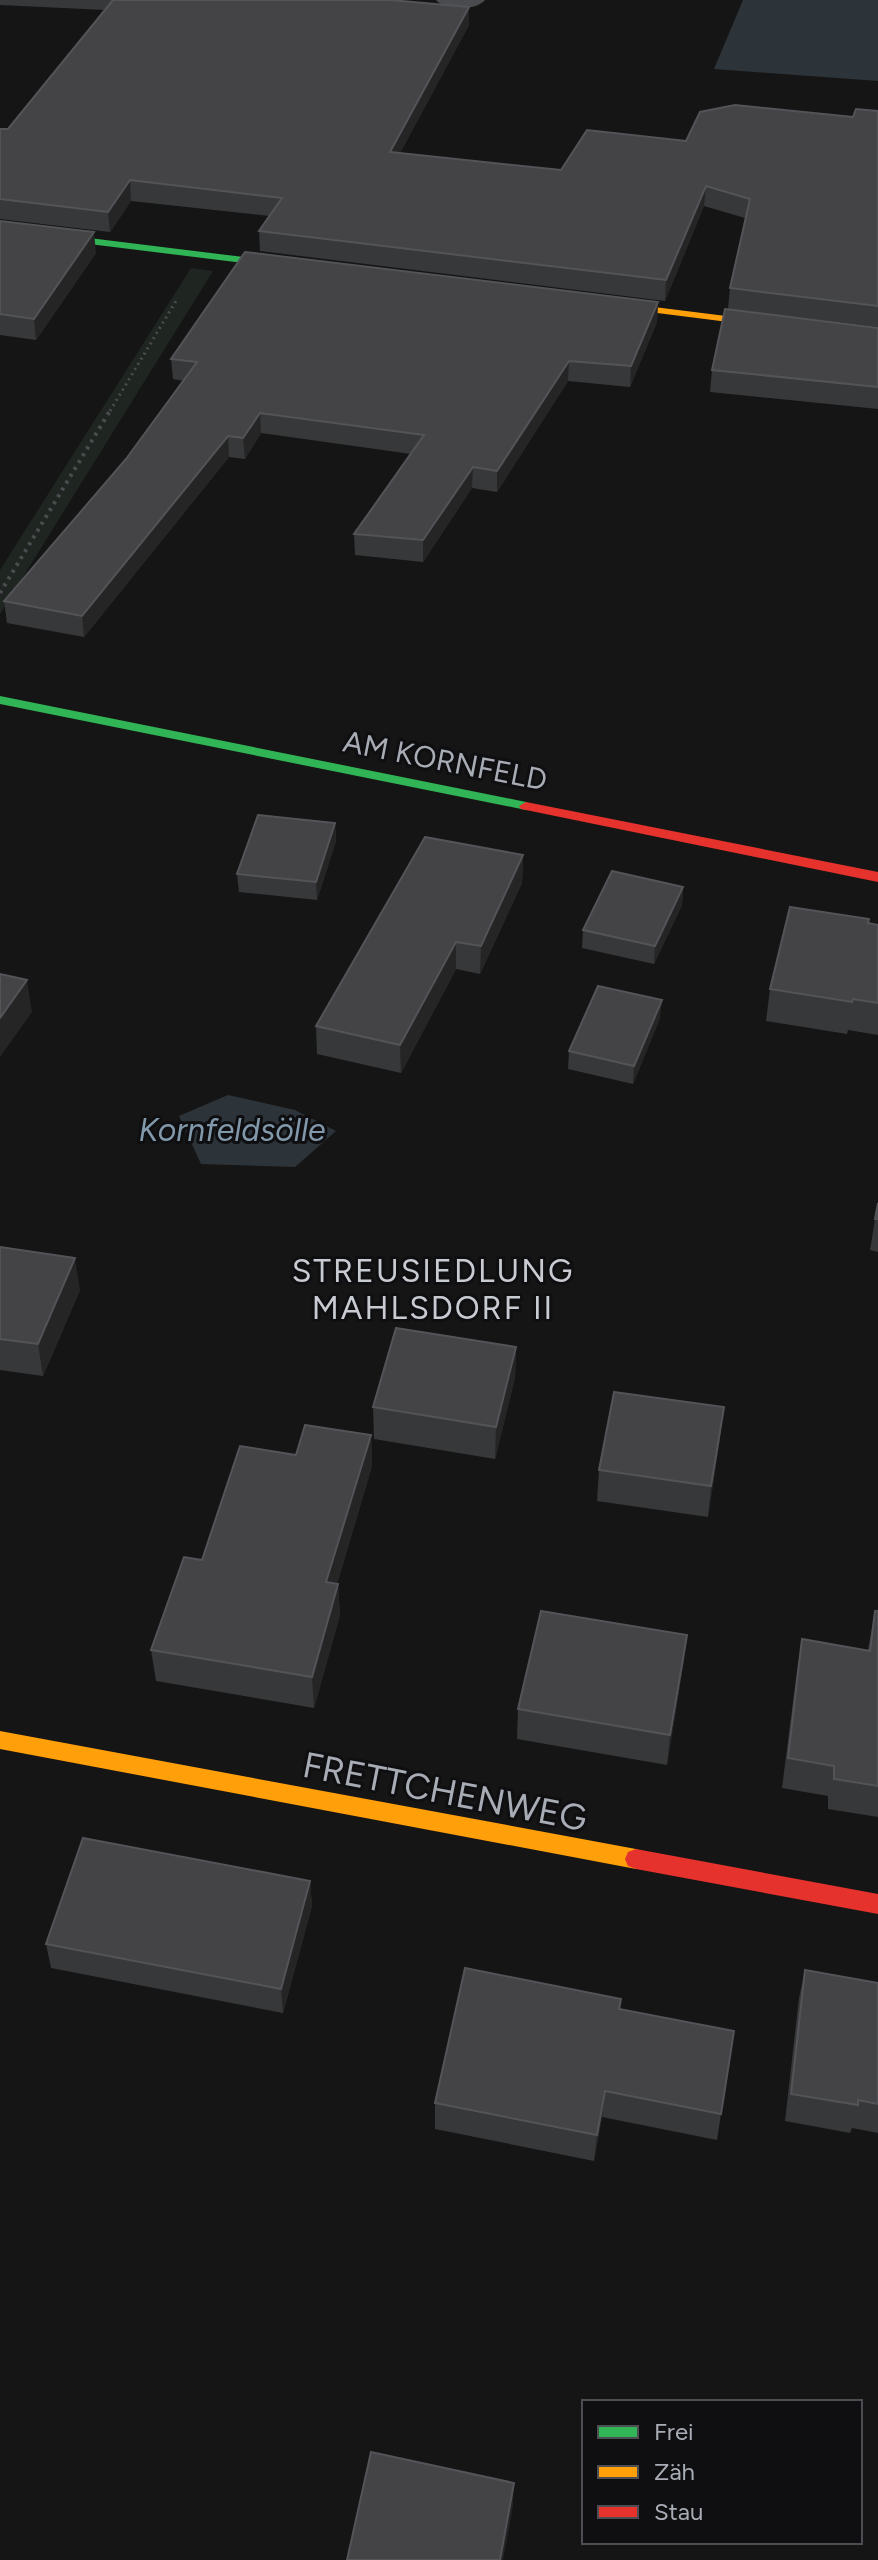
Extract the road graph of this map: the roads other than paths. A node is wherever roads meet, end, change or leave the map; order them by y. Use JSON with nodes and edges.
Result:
{"nodes":[{"id":1,"x":447,"y":0,"type":"edge"},
{"id":2,"x":474,"y":0,"type":"edge"},
{"id":3,"x":0,"y":230,"type":"edge"},
{"id":4,"x":323,"y":270,"type":"edge"},
{"id":5,"x":582,"y":301,"type":"edge"},
{"id":6,"x":878,"y":338,"type":"edge"},
{"id":7,"x":0,"y":700,"type":"edge"},
{"id":8,"x":878,"y":877,"type":"edge"},
{"id":9,"x":0,"y":1740,"type":"edge"},
{"id":10,"x":878,"y":1904,"type":"edge"}],
"edges":[{"from":1,"to":2,"type":"street"},
{"from":3,"to":4,"type":"street"},
{"from":5,"to":6,"type":"street"},
{"from":7,"to":8,"type":"street","name":"AM KORNFELD"},
{"from":9,"to":10,"type":"street","name":"FRETTCHENWEG"}]}
